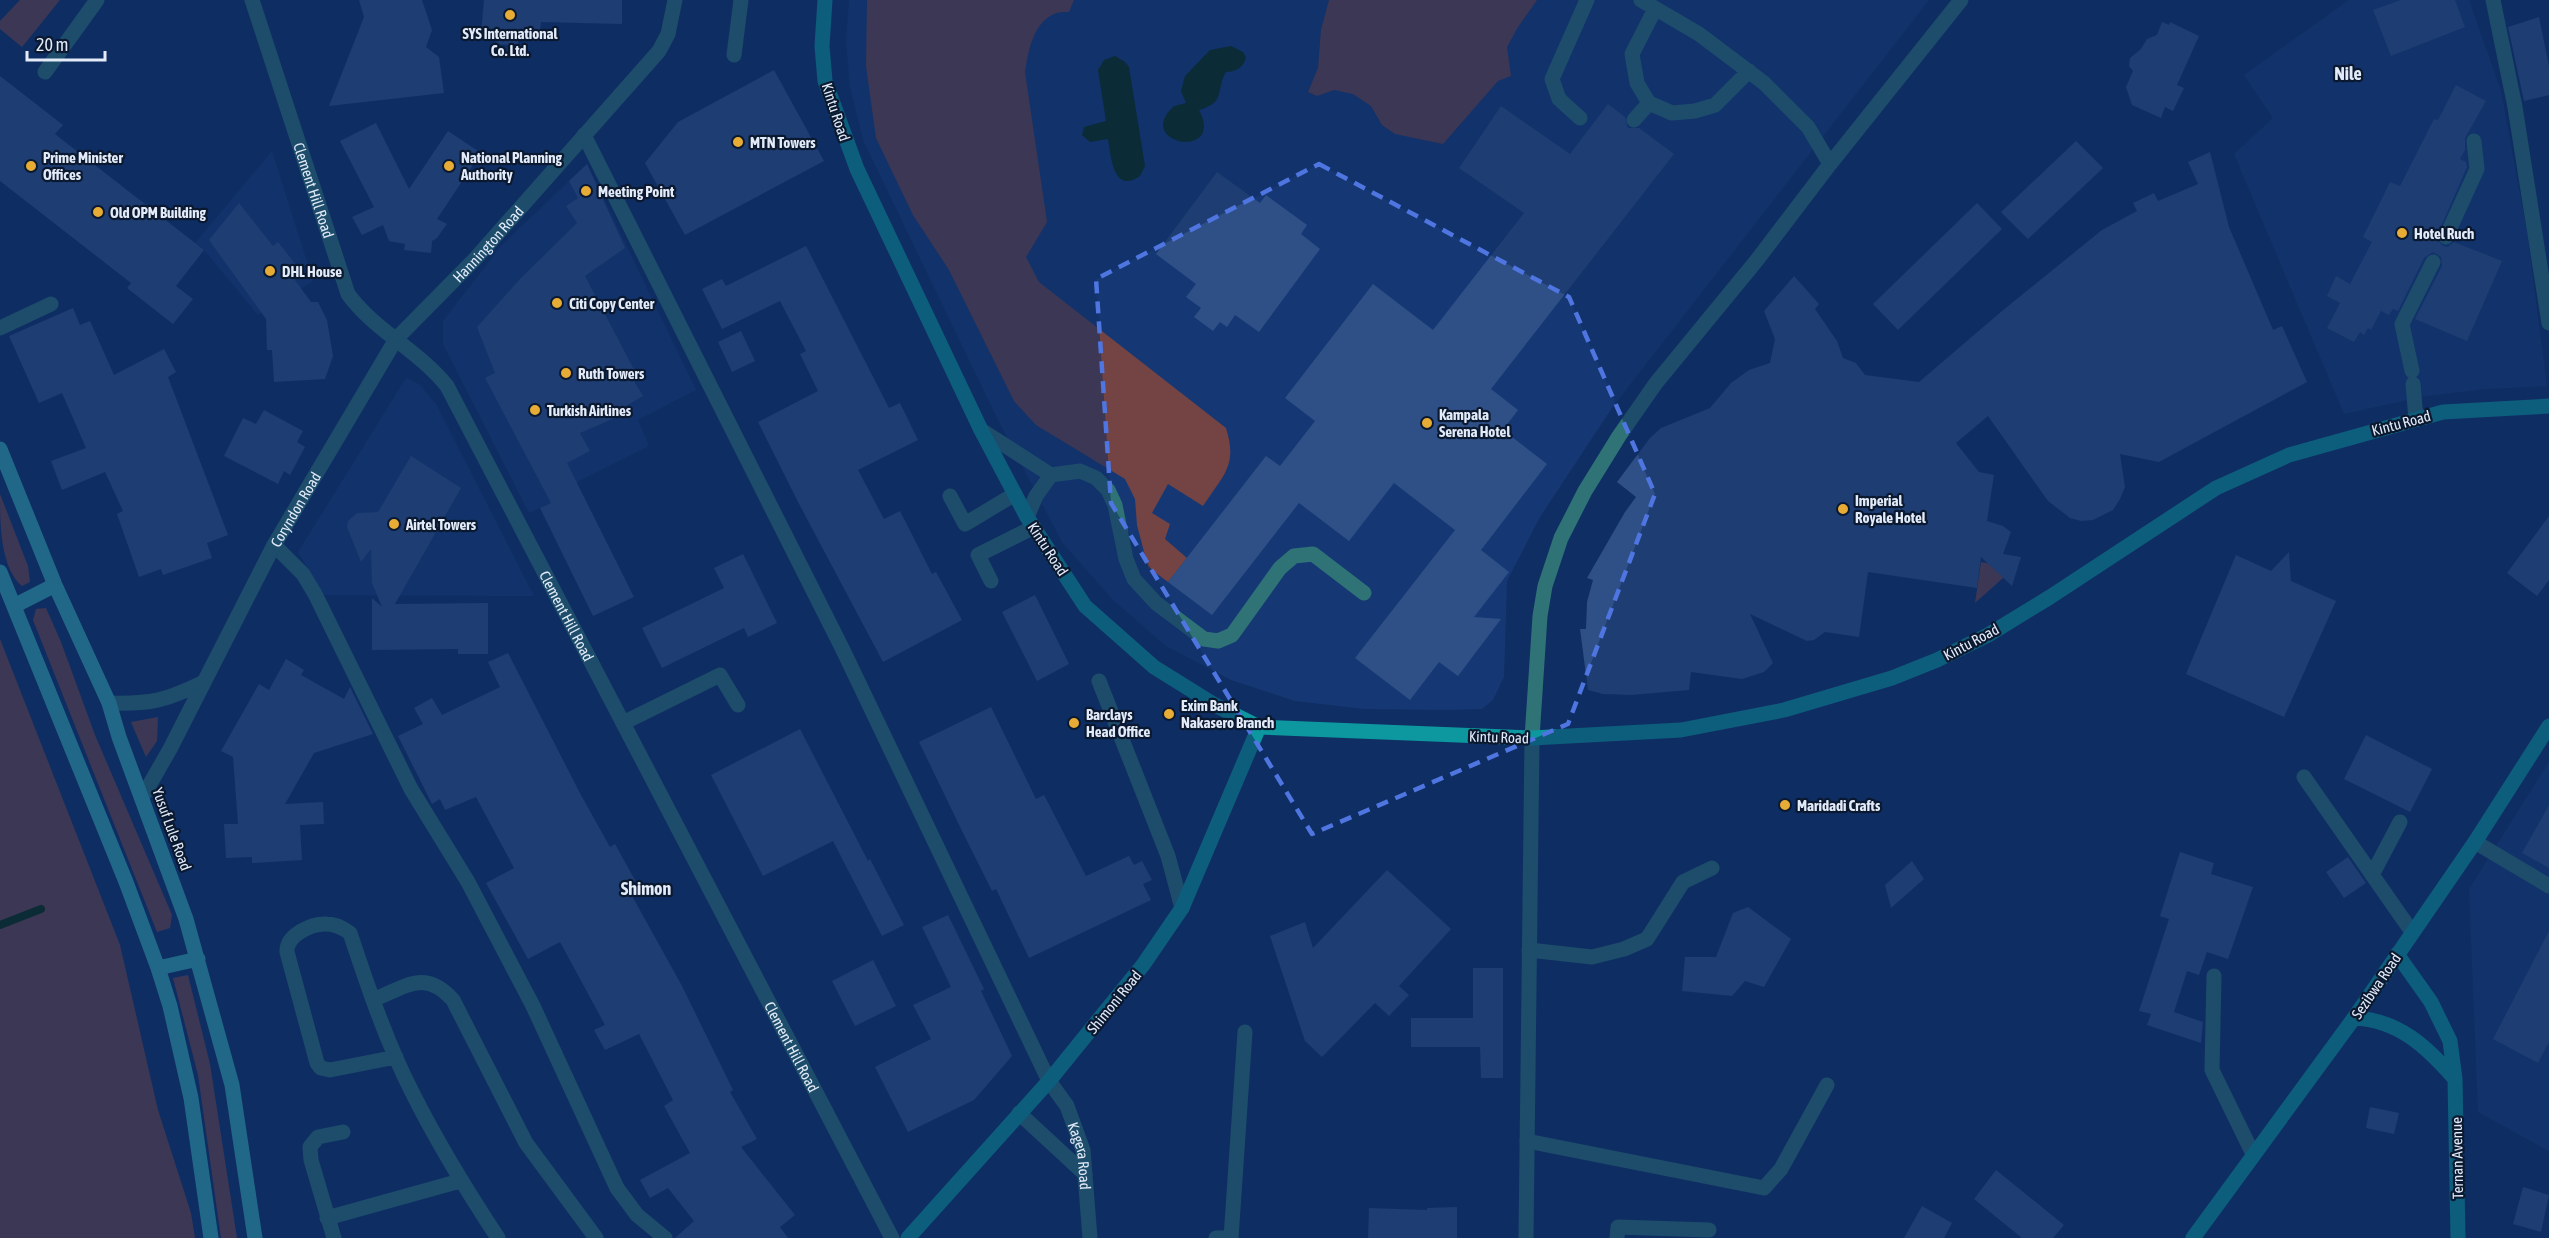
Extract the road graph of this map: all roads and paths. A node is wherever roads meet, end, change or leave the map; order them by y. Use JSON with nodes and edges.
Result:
{"nodes":[{"id":1,"x":98,"y":0,"type":"edge"},
{"id":2,"x":252,"y":0,"type":"edge"},
{"id":3,"x":675,"y":0,"type":"edge"},
{"id":4,"x":741,"y":0,"type":"edge"},
{"id":5,"x":825,"y":0,"type":"edge"},
{"id":6,"x":1587,"y":0,"type":"edge"},
{"id":7,"x":1641,"y":0,"type":"edge"},
{"id":8,"x":1961,"y":0,"type":"edge"},
{"id":9,"x":2493,"y":0,"type":"edge"},
{"id":10,"x":1655,"y":9,"type":"junction"},
{"id":11,"x":734,"y":55,"type":"dead end"},
{"id":12,"x":1749,"y":71,"type":"junction"},
{"id":13,"x":45,"y":72,"type":"dead end"},
{"id":14,"x":1649,"y":103,"type":"junction"},
{"id":15,"x":1580,"y":118,"type":"dead end"},
{"id":16,"x":1634,"y":120,"type":"dead end"},
{"id":17,"x":584,"y":135,"type":"junction"},
{"id":18,"x":2474,"y":141,"type":"dead end"},
{"id":19,"x":1830,"y":164,"type":"junction"},
{"id":20,"x":2446,"y":237,"type":"dead end"},
{"id":21,"x":2433,"y":262,"type":"dead end"},
{"id":22,"x":51,"y":304,"type":"dead end"},
{"id":23,"x":2549,"y":323,"type":"edge"},
{"id":24,"x":0,"y":328,"type":"edge"},
{"id":25,"x":396,"y":339,"type":"junction"},
{"id":26,"x":2549,"y":406,"type":"edge"},
{"id":27,"x":2416,"y":419,"type":"junction"},
{"id":28,"x":981,"y":430,"type":"junction"},
{"id":29,"x":0,"y":449,"type":"edge"},
{"id":30,"x":1052,"y":475,"type":"junction"},
{"id":31,"x":1015,"y":494,"type":"junction"},
{"id":32,"x":950,"y":496,"type":"dead end"},
{"id":33,"x":1030,"y":522,"type":"junction"},
{"id":34,"x":274,"y":545,"type":"junction"},
{"id":35,"x":0,"y":572,"type":"edge"},
{"id":36,"x":991,"y":581,"type":"dead end"},
{"id":37,"x":55,"y":585,"type":"junction"},
{"id":38,"x":1364,"y":593,"type":"dead end"},
{"id":39,"x":14,"y":606,"type":"junction"},
{"id":40,"x":1099,"y":681,"type":"dead end"},
{"id":41,"x":202,"y":683,"type":"junction"},
{"id":42,"x":109,"y":703,"type":"junction"},
{"id":43,"x":738,"y":705,"type":"dead end"},
{"id":44,"x":623,"y":723,"type":"junction"},
{"id":45,"x":2549,"y":726,"type":"edge"},
{"id":46,"x":1259,"y":727,"type":"junction"},
{"id":47,"x":1532,"y":738,"type":"junction"},
{"id":48,"x":2304,"y":777,"type":"dead end"},
{"id":49,"x":142,"y":798,"type":"junction"},
{"id":50,"x":2400,"y":822,"type":"dead end"},
{"id":51,"x":2475,"y":842,"type":"junction"},
{"id":52,"x":1712,"y":868,"type":"dead end"},
{"id":53,"x":2372,"y":875,"type":"junction"},
{"id":54,"x":2549,"y":886,"type":"edge"},
{"id":55,"x":1182,"y":908,"type":"junction"},
{"id":56,"x":2412,"y":932,"type":"junction"},
{"id":57,"x":1529,"y":950,"type":"junction"},
{"id":58,"x":2397,"y":954,"type":"junction"},
{"id":59,"x":198,"y":959,"type":"junction"},
{"id":60,"x":158,"y":968,"type":"junction"},
{"id":61,"x":2214,"y":976,"type":"dead end"},
{"id":62,"x":373,"y":1000,"type":"junction"},
{"id":63,"x":2354,"y":1018,"type":"junction"},
{"id":64,"x":1245,"y":1032,"type":"dead end"},
{"id":65,"x":396,"y":1057,"type":"junction"},
{"id":66,"x":2455,"y":1079,"type":"junction"},
{"id":67,"x":1049,"y":1081,"type":"junction"},
{"id":68,"x":1827,"y":1085,"type":"dead end"},
{"id":69,"x":1019,"y":1113,"type":"junction"},
{"id":70,"x":343,"y":1132,"type":"dead end"},
{"id":71,"x":1527,"y":1141,"type":"junction"},
{"id":72,"x":2253,"y":1154,"type":"junction"},
{"id":73,"x":1085,"y":1174,"type":"junction"},
{"id":74,"x":460,"y":1181,"type":"junction"},
{"id":75,"x":327,"y":1218,"type":"junction"},
{"id":76,"x":1709,"y":1230,"type":"dead end"},
{"id":77,"x":211,"y":1238,"type":"edge"},
{"id":78,"x":255,"y":1238,"type":"edge"},
{"id":79,"x":334,"y":1238,"type":"edge"},
{"id":80,"x":498,"y":1238,"type":"edge"},
{"id":81,"x":596,"y":1238,"type":"edge"},
{"id":82,"x":665,"y":1238,"type":"edge"},
{"id":83,"x":892,"y":1238,"type":"edge"},
{"id":84,"x":908,"y":1238,"type":"edge"},
{"id":85,"x":1090,"y":1238,"type":"edge"},
{"id":86,"x":1216,"y":1238,"type":"edge"},
{"id":87,"x":1526,"y":1238,"type":"edge"},
{"id":88,"x":1617,"y":1238,"type":"edge"},
{"id":89,"x":2193,"y":1238,"type":"edge"},
{"id":90,"x":2458,"y":1238,"type":"edge"}],
"edges":[{"from":1,"to":13,"type":"street"},
{"from":2,"to":25,"type":"street","name":"Clement Hill Road"},
{"from":3,"to":17,"type":"street","name":"Hannington Road"},
{"from":4,"to":11,"type":"street"},
{"from":5,"to":28,"type":"street","name":"Kintu Road"},
{"from":6,"to":15,"type":"street"},
{"from":7,"to":10,"type":"street"},
{"from":8,"to":19,"type":"street"},
{"from":9,"to":23,"type":"street"},
{"from":10,"to":12,"type":"street"},
{"from":10,"to":14,"type":"street"},
{"from":12,"to":14,"type":"street"},
{"from":12,"to":19,"type":"street"},
{"from":14,"to":16,"type":"street"},
{"from":17,"to":25,"type":"street","name":"Hannington Road"},
{"from":17,"to":67,"type":"street","name":"Kagera Road"},
{"from":18,"to":20,"type":"street"},
{"from":19,"to":47,"type":"street"},
{"from":21,"to":27,"type":"street"},
{"from":22,"to":24,"type":"street"},
{"from":25,"to":34,"type":"street","name":"Coryndon Road"},
{"from":25,"to":44,"type":"street","name":"Clement Hill Road"},
{"from":26,"to":27,"type":"street","name":"Kintu Road"},
{"from":27,"to":47,"type":"street","name":"Kintu Road"},
{"from":28,"to":30,"type":"street"},
{"from":28,"to":31,"type":"street","name":"Kintu Road"},
{"from":29,"to":37,"type":"main road","name":"Yusuf Lule Road"},
{"from":30,"to":33,"type":"street"},
{"from":30,"to":38,"type":"street"},
{"from":31,"to":32,"type":"street"},
{"from":31,"to":33,"type":"street","name":"Kintu Road"},
{"from":33,"to":36,"type":"street"},
{"from":33,"to":46,"type":"street","name":"Kintu Road"},
{"from":34,"to":41,"type":"street","name":"Coryndon Road"},
{"from":34,"to":82,"type":"street"},
{"from":35,"to":39,"type":"main road"},
{"from":37,"to":39,"type":"main road"},
{"from":37,"to":42,"type":"main road","name":"Yusuf Lule Road"},
{"from":39,"to":60,"type":"main road"},
{"from":40,"to":55,"type":"street"},
{"from":41,"to":42,"type":"street"},
{"from":41,"to":49,"type":"street"},
{"from":42,"to":49,"type":"main road","name":"Yusuf Lule Road"},
{"from":43,"to":44,"type":"street"},
{"from":44,"to":83,"type":"street","name":"Clement Hill Road"},
{"from":45,"to":51,"type":"street","name":"Sezibwa Road"},
{"from":46,"to":47,"type":"street","name":"Kintu Road"},
{"from":46,"to":55,"type":"street","name":"Shimoni Road"},
{"from":47,"to":57,"type":"street"},
{"from":48,"to":53,"type":"street"},
{"from":49,"to":59,"type":"main road","name":"Yusuf Lule Road"},
{"from":50,"to":53,"type":"street"},
{"from":51,"to":54,"type":"street"},
{"from":51,"to":56,"type":"street","name":"Sezibwa Road"},
{"from":52,"to":57,"type":"street"},
{"from":53,"to":56,"type":"street"},
{"from":55,"to":67,"type":"street","name":"Shimoni Road"},
{"from":56,"to":58,"type":"street","name":"Sezibwa Road"},
{"from":57,"to":71,"type":"street"},
{"from":58,"to":63,"type":"street","name":"Sezibwa Road"},
{"from":58,"to":66,"type":"street","name":"Ternan Avenue"},
{"from":59,"to":60,"type":"main road"},
{"from":59,"to":78,"type":"main road","name":"Yusuf Lule Road"},
{"from":60,"to":77,"type":"main road"},
{"from":61,"to":72,"type":"street"},
{"from":62,"to":65,"type":"street"},
{"from":62,"to":65,"type":"street"},
{"from":62,"to":81,"type":"street"},
{"from":63,"to":66,"type":"street"},
{"from":63,"to":72,"type":"street","name":"Sezibwa Road"},
{"from":64,"to":86,"type":"street"},
{"from":65,"to":74,"type":"street"},
{"from":66,"to":90,"type":"street","name":"Ternan Avenue"},
{"from":67,"to":69,"type":"street","name":"Shimoni Road"},
{"from":67,"to":73,"type":"street","name":"Kagera Road"},
{"from":68,"to":71,"type":"street"},
{"from":69,"to":73,"type":"street"},
{"from":69,"to":84,"type":"street","name":"Shimoni Road"},
{"from":70,"to":75,"type":"street"},
{"from":71,"to":87,"type":"street"},
{"from":72,"to":89,"type":"street","name":"Sezibwa Road"},
{"from":73,"to":85,"type":"street","name":"Kagera Road"},
{"from":74,"to":75,"type":"street"},
{"from":74,"to":80,"type":"street"},
{"from":75,"to":79,"type":"street"},
{"from":76,"to":88,"type":"street"}]}
